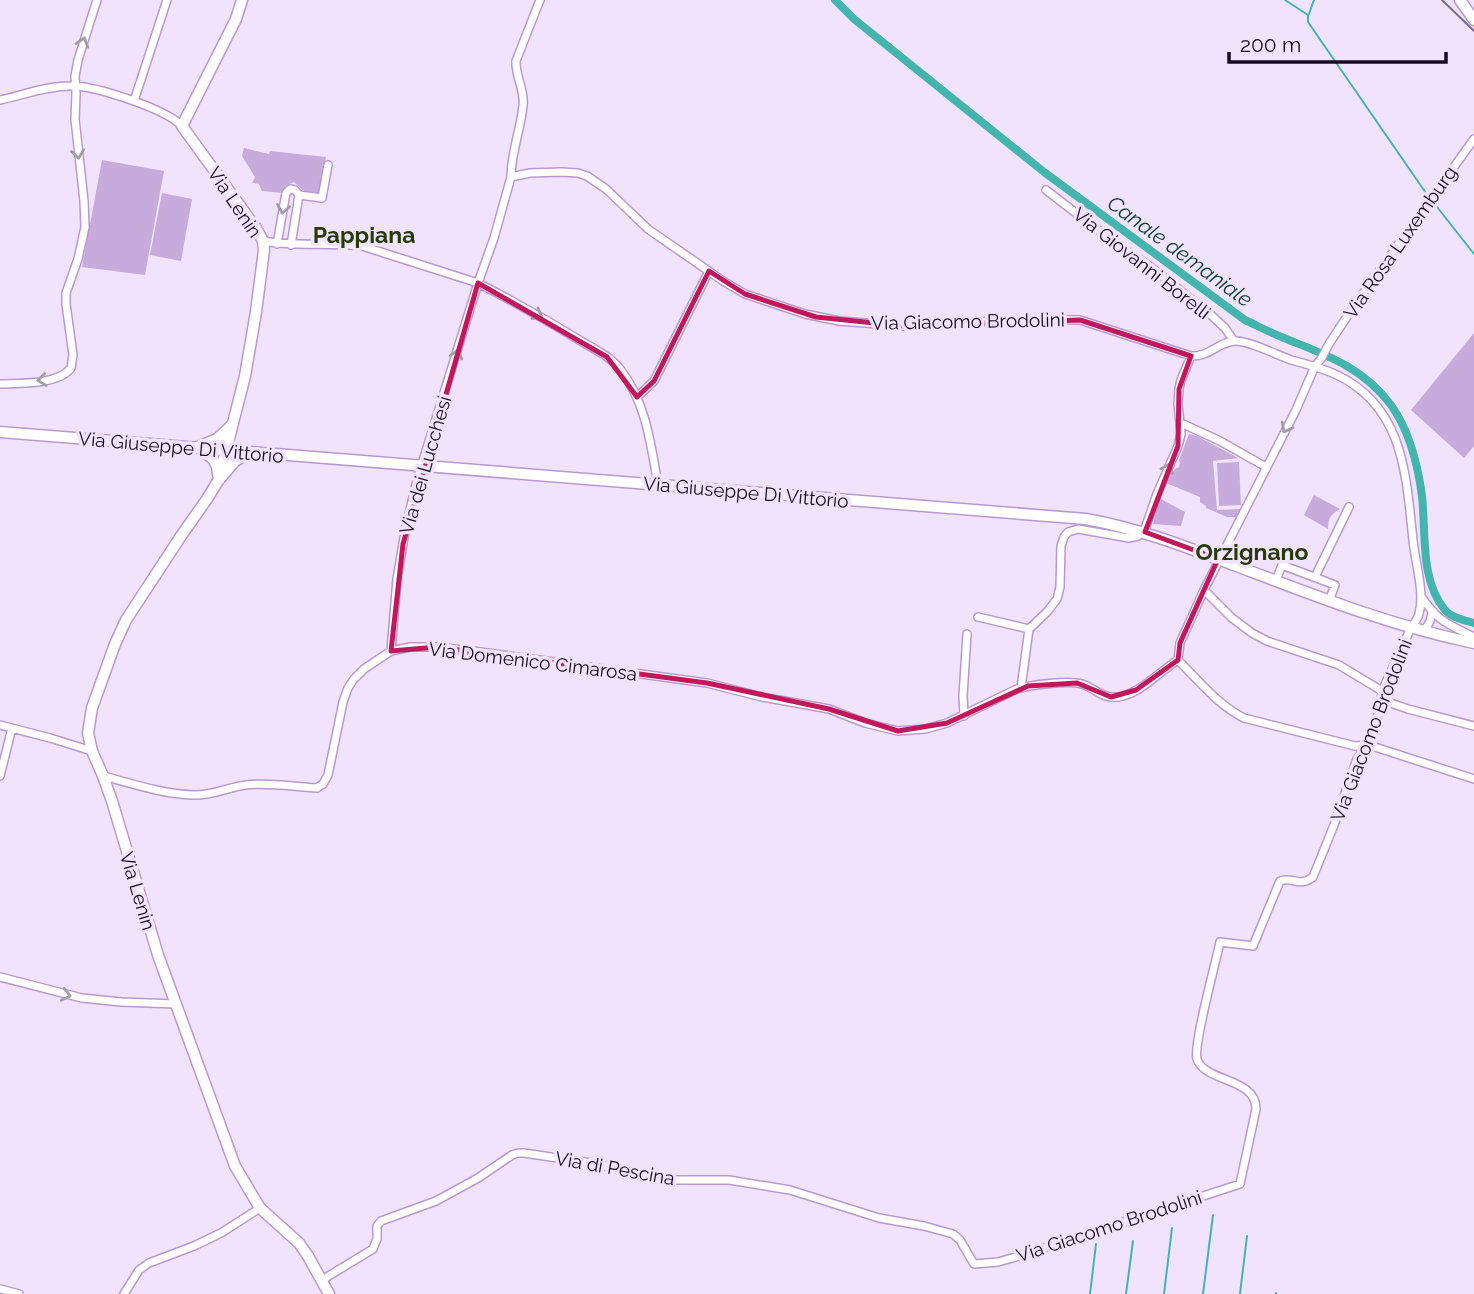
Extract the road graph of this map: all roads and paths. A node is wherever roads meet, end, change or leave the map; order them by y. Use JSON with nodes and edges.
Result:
{"nodes":[{"id":1,"x":97,"y":0,"type":"edge"},
{"id":2,"x":167,"y":0,"type":"edge"},
{"id":3,"x":242,"y":0,"type":"edge"},
{"id":4,"x":540,"y":0,"type":"edge"},
{"id":5,"x":1460,"y":0,"type":"edge"},
{"id":6,"x":1474,"y":20,"type":"edge"},
{"id":7,"x":75,"y":86,"type":"junction"},
{"id":8,"x":0,"y":100,"type":"edge"},
{"id":9,"x":134,"y":101,"type":"junction"},
{"id":10,"x":182,"y":126,"type":"junction"},
{"id":11,"x":1474,"y":139,"type":"edge"},
{"id":12,"x":328,"y":165,"type":"dead end"},
{"id":13,"x":511,"y":177,"type":"junction"},
{"id":14,"x":1046,"y":190,"type":"dead end"},
{"id":15,"x":299,"y":195,"type":"junction"},
{"id":16,"x":263,"y":241,"type":"junction"},
{"id":17,"x":277,"y":244,"type":"junction"},
{"id":18,"x":291,"y":245,"type":"junction"},
{"id":19,"x":709,"y":271,"type":"junction"},
{"id":20,"x":478,"y":283,"type":"junction"},
{"id":21,"x":1234,"y":341,"type":"junction"},
{"id":22,"x":1191,"y":356,"type":"junction"},
{"id":23,"x":1315,"y":366,"type":"junction"},
{"id":24,"x":0,"y":384,"type":"edge"},
{"id":25,"x":637,"y":397,"type":"junction"},
{"id":26,"x":233,"y":423,"type":"junction"},
{"id":27,"x":1181,"y":423,"type":"junction"},
{"id":28,"x":0,"y":432,"type":"edge"},
{"id":29,"x":197,"y":447,"type":"junction"},
{"id":30,"x":227,"y":450,"type":"junction"},
{"id":31,"x":251,"y":452,"type":"junction"},
{"id":32,"x":423,"y":466,"type":"junction"},
{"id":33,"x":1266,"y":467,"type":"junction"},
{"id":34,"x":218,"y":481,"type":"junction"},
{"id":35,"x":658,"y":485,"type":"junction"},
{"id":36,"x":1349,"y":507,"type":"dead end"},
{"id":37,"x":1143,"y":532,"type":"junction"},
{"id":38,"x":1218,"y":559,"type":"junction"},
{"id":39,"x":1315,"y":577,"type":"junction"},
{"id":40,"x":1276,"y":580,"type":"junction"},
{"id":41,"x":1204,"y":590,"type":"junction"},
{"id":42,"x":1420,"y":595,"type":"junction"},
{"id":43,"x":1329,"y":601,"type":"junction"},
{"id":44,"x":1432,"y":613,"type":"junction"},
{"id":45,"x":978,"y":617,"type":"dead end"},
{"id":46,"x":1411,"y":628,"type":"junction"},
{"id":47,"x":1029,"y":629,"type":"junction"},
{"id":48,"x":1424,"y":632,"type":"junction"},
{"id":49,"x":967,"y":634,"type":"dead end"},
{"id":50,"x":1474,"y":638,"type":"edge"},
{"id":51,"x":1474,"y":643,"type":"edge"},
{"id":52,"x":391,"y":650,"type":"junction"},
{"id":53,"x":1178,"y":660,"type":"junction"},
{"id":54,"x":1021,"y":688,"type":"junction"},
{"id":55,"x":1382,"y":695,"type":"junction"},
{"id":56,"x":964,"y":716,"type":"junction"},
{"id":57,"x":0,"y":725,"type":"edge"},
{"id":58,"x":1474,"y":726,"type":"edge"},
{"id":59,"x":12,"y":728,"type":"junction"},
{"id":60,"x":1368,"y":745,"type":"junction"},
{"id":61,"x":92,"y":751,"type":"junction"},
{"id":62,"x":0,"y":776,"type":"edge"},
{"id":63,"x":103,"y":776,"type":"junction"},
{"id":64,"x":1474,"y":779,"type":"edge"},
{"id":65,"x":0,"y":977,"type":"edge"},
{"id":66,"x":176,"y":1004,"type":"junction"},
{"id":67,"x":260,"y":1208,"type":"junction"},
{"id":68,"x":974,"y":1264,"type":"joint"},
{"id":69,"x":322,"y":1280,"type":"junction"},
{"id":70,"x":0,"y":1289,"type":"edge"},
{"id":71,"x":19,"y":1294,"type":"edge"},
{"id":72,"x":124,"y":1294,"type":"edge"},
{"id":73,"x":329,"y":1294,"type":"edge"}],
"edges":[{"from":7,"to":1,"type":"street","one_way":true},
{"from":2,"to":9,"type":"street"},
{"from":3,"to":10,"type":"street"},
{"from":4,"to":13,"type":"street"},
{"from":5,"to":6,"type":"street"},
{"from":7,"to":8,"type":"street"},
{"from":7,"to":9,"type":"street"},
{"from":7,"to":24,"type":"street","one_way":true},
{"from":9,"to":10,"type":"street"},
{"from":10,"to":16,"type":"street","name":"Via Lenin"},
{"from":11,"to":23,"type":"street","name":"Via Rosa Luxemburg"},
{"from":12,"to":15,"type":"street"},
{"from":13,"to":19,"type":"street","name":"Via Giacomo Brodolini"},
{"from":13,"to":20,"type":"street"},
{"from":14,"to":21,"type":"street","name":"Via Giovanni Borelli"},
{"from":15,"to":17,"type":"street","one_way":true},
{"from":15,"to":18,"type":"street"},
{"from":16,"to":17,"type":"street"},
{"from":16,"to":26,"type":"street","name":"Via Lenin"},
{"from":17,"to":18,"type":"street"},
{"from":18,"to":20,"type":"street"},
{"from":19,"to":22,"type":"street","name":"Via Giacomo Brodolini"},
{"from":19,"to":25,"type":"street"},
{"from":20,"to":25,"type":"street","one_way":true},
{"from":32,"to":20,"type":"street","name":"Via dei Lucchesi","one_way":true},
{"from":21,"to":22,"type":"street"},
{"from":21,"to":23,"type":"street","name":"Via Giacomo Brodolini"},
{"from":22,"to":27,"type":"street"},
{"from":23,"to":33,"type":"street","one_way":true},
{"from":23,"to":42,"type":"street","name":"Via Giacomo Brodolini"},
{"from":25,"to":35,"type":"street"},
{"from":26,"to":29,"type":"street"},
{"from":26,"to":30,"type":"street","name":"Via Lenin"},
{"from":26,"to":31,"type":"street"},
{"from":27,"to":33,"type":"street"},
{"from":37,"to":27,"type":"street","one_way":true},
{"from":28,"to":29,"type":"street","name":"Via Giuseppe Di Vittorio"},
{"from":29,"to":30,"type":"street","name":"Via Giuseppe Di Vittorio"},
{"from":29,"to":34,"type":"street"},
{"from":30,"to":31,"type":"street","name":"Via Giuseppe Di Vittorio"},
{"from":30,"to":34,"type":"street","name":"Via Lenin"},
{"from":31,"to":32,"type":"street","name":"Via Giuseppe Di Vittorio"},
{"from":31,"to":34,"type":"street","name":"Via Lenin"},
{"from":32,"to":35,"type":"street","name":"Via Giuseppe Di Vittorio"},
{"from":32,"to":52,"type":"street","name":"Via dei Lucchesi"},
{"from":33,"to":38,"type":"street"},
{"from":34,"to":61,"type":"street","name":"Via Lenin"},
{"from":35,"to":37,"type":"street","name":"Via Giuseppe Di Vittorio"},
{"from":36,"to":39,"type":"street"},
{"from":37,"to":38,"type":"street","name":"Via Giuseppe Di Vittorio"},
{"from":37,"to":47,"type":"street"},
{"from":38,"to":40,"type":"street","name":"Via Giuseppe Di Vittorio"},
{"from":38,"to":41,"type":"street"},
{"from":39,"to":40,"type":"street"},
{"from":39,"to":43,"type":"street"},
{"from":40,"to":43,"type":"street","name":"Via Giuseppe Di Vittorio"},
{"from":41,"to":53,"type":"street"},
{"from":41,"to":55,"type":"street"},
{"from":42,"to":44,"type":"street"},
{"from":42,"to":46,"type":"street","name":"Via Giacomo Brodolini"},
{"from":43,"to":46,"type":"street","name":"Via Giuseppe Di Vittorio"},
{"from":44,"to":48,"type":"street"},
{"from":44,"to":50,"type":"street"},
{"from":45,"to":47,"type":"street"},
{"from":46,"to":48,"type":"street","name":"Via Giuseppe Di Vittorio"},
{"from":46,"to":55,"type":"street","name":"Via Giacomo Brodolini"},
{"from":47,"to":54,"type":"street"},
{"from":48,"to":51,"type":"street","name":"Via Giuseppe Di Vittorio"},
{"from":49,"to":56,"type":"street"},
{"from":52,"to":56,"type":"street","name":"Via Domenico Cimarosa"},
{"from":52,"to":63,"type":"street"},
{"from":53,"to":54,"type":"street","name":"Via Domenico Cimarosa"},
{"from":53,"to":60,"type":"street"},
{"from":54,"to":56,"type":"street","name":"Via Domenico Cimarosa"},
{"from":55,"to":58,"type":"street"},
{"from":55,"to":60,"type":"street","name":"Via Giacomo Brodolini"},
{"from":57,"to":59,"type":"street"},
{"from":59,"to":61,"type":"street"},
{"from":59,"to":62,"type":"street"},
{"from":60,"to":64,"type":"street"},
{"from":60,"to":68,"type":"street","name":"Via Giacomo Brodolini"},
{"from":61,"to":63,"type":"street","name":"Via Lenin"},
{"from":63,"to":66,"type":"street","name":"Via Lenin"},
{"from":65,"to":66,"type":"street","one_way":true},
{"from":66,"to":67,"type":"street","name":"Via Lenin"},
{"from":67,"to":69,"type":"street","name":"Via Lenin"},
{"from":67,"to":72,"type":"street"},
{"from":68,"to":69,"type":"street","name":"Via di Pescina"},
{"from":69,"to":73,"type":"street","name":"Via Lenin"},
{"from":70,"to":71,"type":"street"}]}
